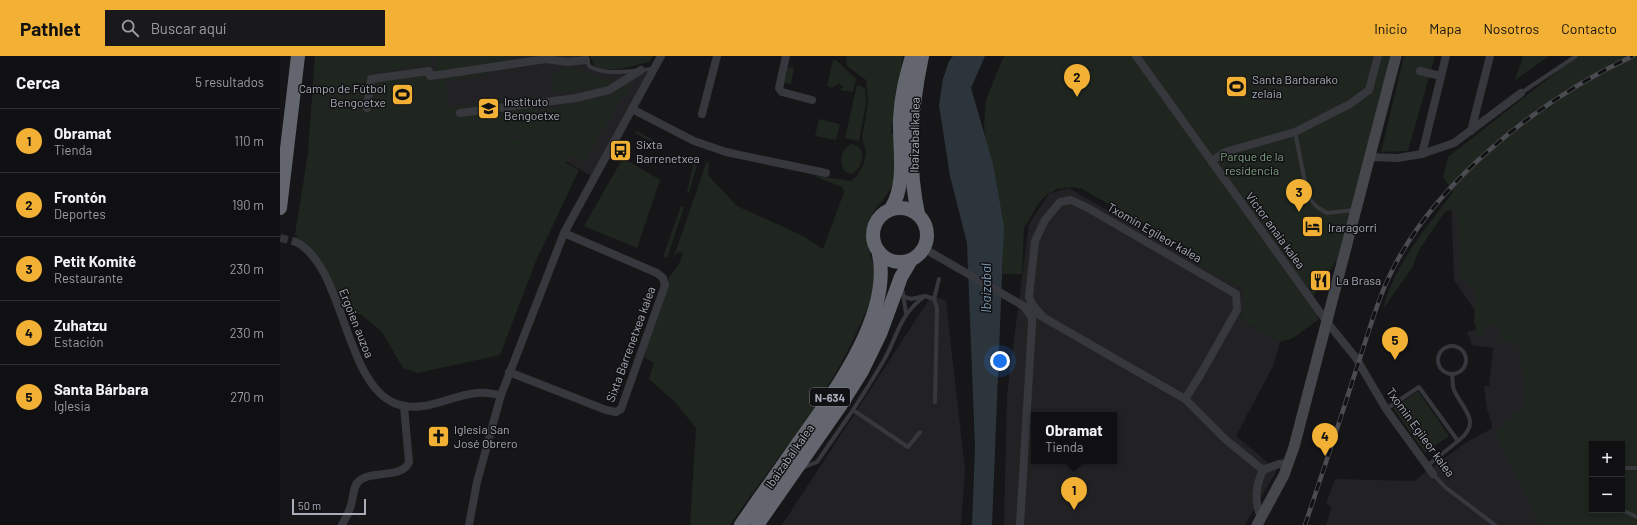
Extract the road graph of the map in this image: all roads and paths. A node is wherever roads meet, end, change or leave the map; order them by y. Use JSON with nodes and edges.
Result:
{"nodes":[{"id":1,"x":298,"y":56,"type":"edge"},
{"id":2,"x":661,"y":56,"type":"edge"},
{"id":3,"x":717,"y":56,"type":"edge"},
{"id":4,"x":786,"y":56,"type":"edge"},
{"id":5,"x":912,"y":56,"type":"edge"},
{"id":6,"x":922,"y":56,"type":"edge"},
{"id":7,"x":1136,"y":56,"type":"edge"},
{"id":8,"x":1378,"y":56,"type":"edge"},
{"id":9,"x":1396,"y":56,"type":"edge"},
{"id":10,"x":1446,"y":56,"type":"edge"},
{"id":11,"x":1490,"y":56,"type":"edge"},
{"id":12,"x":1576,"y":56,"type":"edge"},
{"id":13,"x":586,"y":58,"type":"edge"},
{"id":14,"x":546,"y":59,"type":"junction"},
{"id":15,"x":550,"y":68,"type":"dead end"},
{"id":16,"x":654,"y":69,"type":"junction"},
{"id":17,"x":641,"y":70,"type":"junction"},
{"id":18,"x":1420,"y":71,"type":"dead end"},
{"id":19,"x":1441,"y":76,"type":"junction"},
{"id":20,"x":1521,"y":94,"type":"joint"},
{"id":21,"x":812,"y":100,"type":"dead end"},
{"id":22,"x":367,"y":108,"type":"dead end"},
{"id":23,"x":632,"y":109,"type":"junction"},
{"id":24,"x":460,"y":113,"type":"dead end"},
{"id":25,"x":702,"y":114,"type":"dead end"},
{"id":26,"x":1471,"y":131,"type":"junction"},
{"id":27,"x":1295,"y":132,"type":"junction"},
{"id":28,"x":1422,"y":154,"type":"junction"},
{"id":29,"x":1370,"y":157,"type":"junction"},
{"id":30,"x":1212,"y":161,"type":"junction"},
{"id":31,"x":826,"y":173,"type":"dead end"},
{"id":32,"x":280,"y":208,"type":"edge"},
{"id":33,"x":891,"y":209,"type":"junction"},
{"id":34,"x":1356,"y":210,"type":"junction"},
{"id":35,"x":918,"y":214,"type":"junction"},
{"id":36,"x":564,"y":234,"type":"junction"},
{"id":37,"x":296,"y":242,"type":"tunnel mouth"},
{"id":38,"x":923,"y":248,"type":"junction"},
{"id":39,"x":879,"y":254,"type":"junction"},
{"id":40,"x":906,"y":267,"type":"junction"},
{"id":41,"x":939,"y":279,"type":"dead end"},
{"id":42,"x":925,"y":296,"type":"junction"},
{"id":43,"x":905,"y":297,"type":"junction"},
{"id":44,"x":1029,"y":297,"type":"junction"},
{"id":45,"x":934,"y":299,"type":"junction"},
{"id":46,"x":1024,"y":307,"type":"junction"},
{"id":47,"x":906,"y":313,"type":"junction"},
{"id":48,"x":1040,"y":315,"type":"junction"},
{"id":49,"x":1327,"y":322,"type":"junction"},
{"id":50,"x":1031,"y":335,"type":"junction"},
{"id":51,"x":509,"y":372,"type":"junction"},
{"id":52,"x":1452,"y":374,"type":"junction"},
{"id":53,"x":501,"y":395,"type":"junction"},
{"id":54,"x":1184,"y":399,"type":"junction"},
{"id":55,"x":935,"y":402,"type":"dead end"},
{"id":56,"x":404,"y":406,"type":"junction"},
{"id":57,"x":1386,"y":409,"type":"junction"},
{"id":58,"x":854,"y":410,"type":"junction"},
{"id":59,"x":920,"y":432,"type":"dead end"},
{"id":60,"x":1458,"y":441,"type":"junction"},
{"id":61,"x":1288,"y":463,"type":"junction"},
{"id":62,"x":1427,"y":466,"type":"junction"},
{"id":63,"x":1625,"y":468,"type":"edge"},
{"id":64,"x":1637,"y":468,"type":"edge"},
{"id":65,"x":796,"y":470,"type":"junction"},
{"id":66,"x":1263,"y":470,"type":"junction"},
{"id":67,"x":1434,"y":474,"type":"joint"},
{"id":68,"x":1625,"y":511,"type":"edge"},
{"id":69,"x":1637,"y":517,"type":"edge"},
{"id":70,"x":1259,"y":521,"type":"edge"},
{"id":71,"x":342,"y":525,"type":"edge"},
{"id":72,"x":469,"y":525,"type":"edge"},
{"id":73,"x":741,"y":525,"type":"edge"},
{"id":74,"x":757,"y":525,"type":"edge"},
{"id":75,"x":1020,"y":525,"type":"edge"},
{"id":76,"x":1495,"y":525,"type":"edge"}],
"edges":[{"from":1,"to":32,"type":"highway"},
{"from":2,"to":16,"type":"street"},
{"from":3,"to":25,"type":"street"},
{"from":4,"to":21,"type":"street"},
{"from":5,"to":33,"type":"highway","name":"Ibaizabal kalea"},
{"from":6,"to":35,"type":"highway","name":"Ibaizabal kalea"},
{"from":7,"to":30,"type":"street","name":"Victor anaia kalea"},
{"from":8,"to":27,"type":"street"},
{"from":9,"to":29,"type":"street"},
{"from":10,"to":19,"type":"street"},
{"from":11,"to":26,"type":"street"},
{"from":12,"to":20,"type":"lane"},
{"from":13,"to":14,"type":"street"},
{"from":13,"to":17,"type":"lane"},
{"from":14,"to":15,"type":"street"},
{"from":14,"to":22,"type":"street"},
{"from":16,"to":17,"type":"lane"},
{"from":16,"to":23,"type":"street"},
{"from":17,"to":24,"type":"street"},
{"from":18,"to":19,"type":"street"},
{"from":19,"to":28,"type":"street"},
{"from":20,"to":26,"type":"street"},
{"from":23,"to":31,"type":"street"},
{"from":23,"to":36,"type":"street"},
{"from":26,"to":28,"type":"street"},
{"from":27,"to":30,"type":"street"},
{"from":27,"to":34,"type":"lane"},
{"from":28,"to":29,"type":"street"},
{"from":29,"to":34,"type":"street"},
{"from":30,"to":49,"type":"street","name":"Victor anaia kalea"},
{"from":33,"to":35,"type":"highway"},
{"from":33,"to":39,"type":"highway","number":"N-634"},
{"from":34,"to":49,"type":"street"},
{"from":35,"to":38,"type":"highway"},
{"from":36,"to":51,"type":"street"},
{"from":36,"to":51,"type":"street","name":"Sixta Barrenetxea kalea"},
{"from":37,"to":56,"type":"street","name":"Ergoien auzoa"},
{"from":38,"to":40,"type":"highway","number":"N-634"},
{"from":38,"to":46,"type":"street"},
{"from":39,"to":40,"type":"highway"},
{"from":39,"to":73,"type":"highway","name":"Ibaizabal kalea","number":"N-634"},
{"from":40,"to":43,"type":"lane"},
{"from":40,"to":65,"type":"highway","name":"Ibaizabal kalea","number":"N-634"},
{"from":41,"to":45,"type":"lane"},
{"from":42,"to":43,"type":"lane"},
{"from":42,"to":45,"type":"lane"},
{"from":42,"to":47,"type":"lane"},
{"from":43,"to":47,"type":"lane"},
{"from":44,"to":46,"type":"street"},
{"from":44,"to":48,"type":"street"},
{"from":44,"to":54,"type":"street","name":"Txomin Egileor kalea"},
{"from":45,"to":55,"type":"lane"},
{"from":46,"to":48,"type":"street"},
{"from":46,"to":50,"type":"street"},
{"from":47,"to":58,"type":"lane"},
{"from":48,"to":50,"type":"street"},
{"from":48,"to":54,"type":"street"},
{"from":49,"to":57,"type":"street","name":"Txomin Egileor kalea"},
{"from":49,"to":61,"type":"street"},
{"from":50,"to":75,"type":"street"},
{"from":51,"to":53,"type":"street"},
{"from":52,"to":52,"type":"lane"},
{"from":52,"to":60,"type":"lane"},
{"from":53,"to":56,"type":"street"},
{"from":53,"to":72,"type":"street"},
{"from":54,"to":66,"type":"street"},
{"from":56,"to":71,"type":"street"},
{"from":57,"to":60,"type":"lane"},
{"from":57,"to":62,"type":"street","name":"Txomin Egileor kalea"},
{"from":58,"to":59,"type":"lane"},
{"from":58,"to":65,"type":"lane"},
{"from":60,"to":62,"type":"lane"},
{"from":61,"to":66,"type":"street"},
{"from":61,"to":70,"type":"street"},
{"from":62,"to":67,"type":"street","name":"Txomin Egileor kalea"},
{"from":63,"to":64,"type":"lane"},
{"from":65,"to":74,"type":"highway","name":"Ibaizabal kalea","number":"N-634"},
{"from":66,"to":70,"type":"street"},
{"from":67,"to":76,"type":"lane","name":"Txomin Egileor kalea"},
{"from":68,"to":69,"type":"lane"}]}
